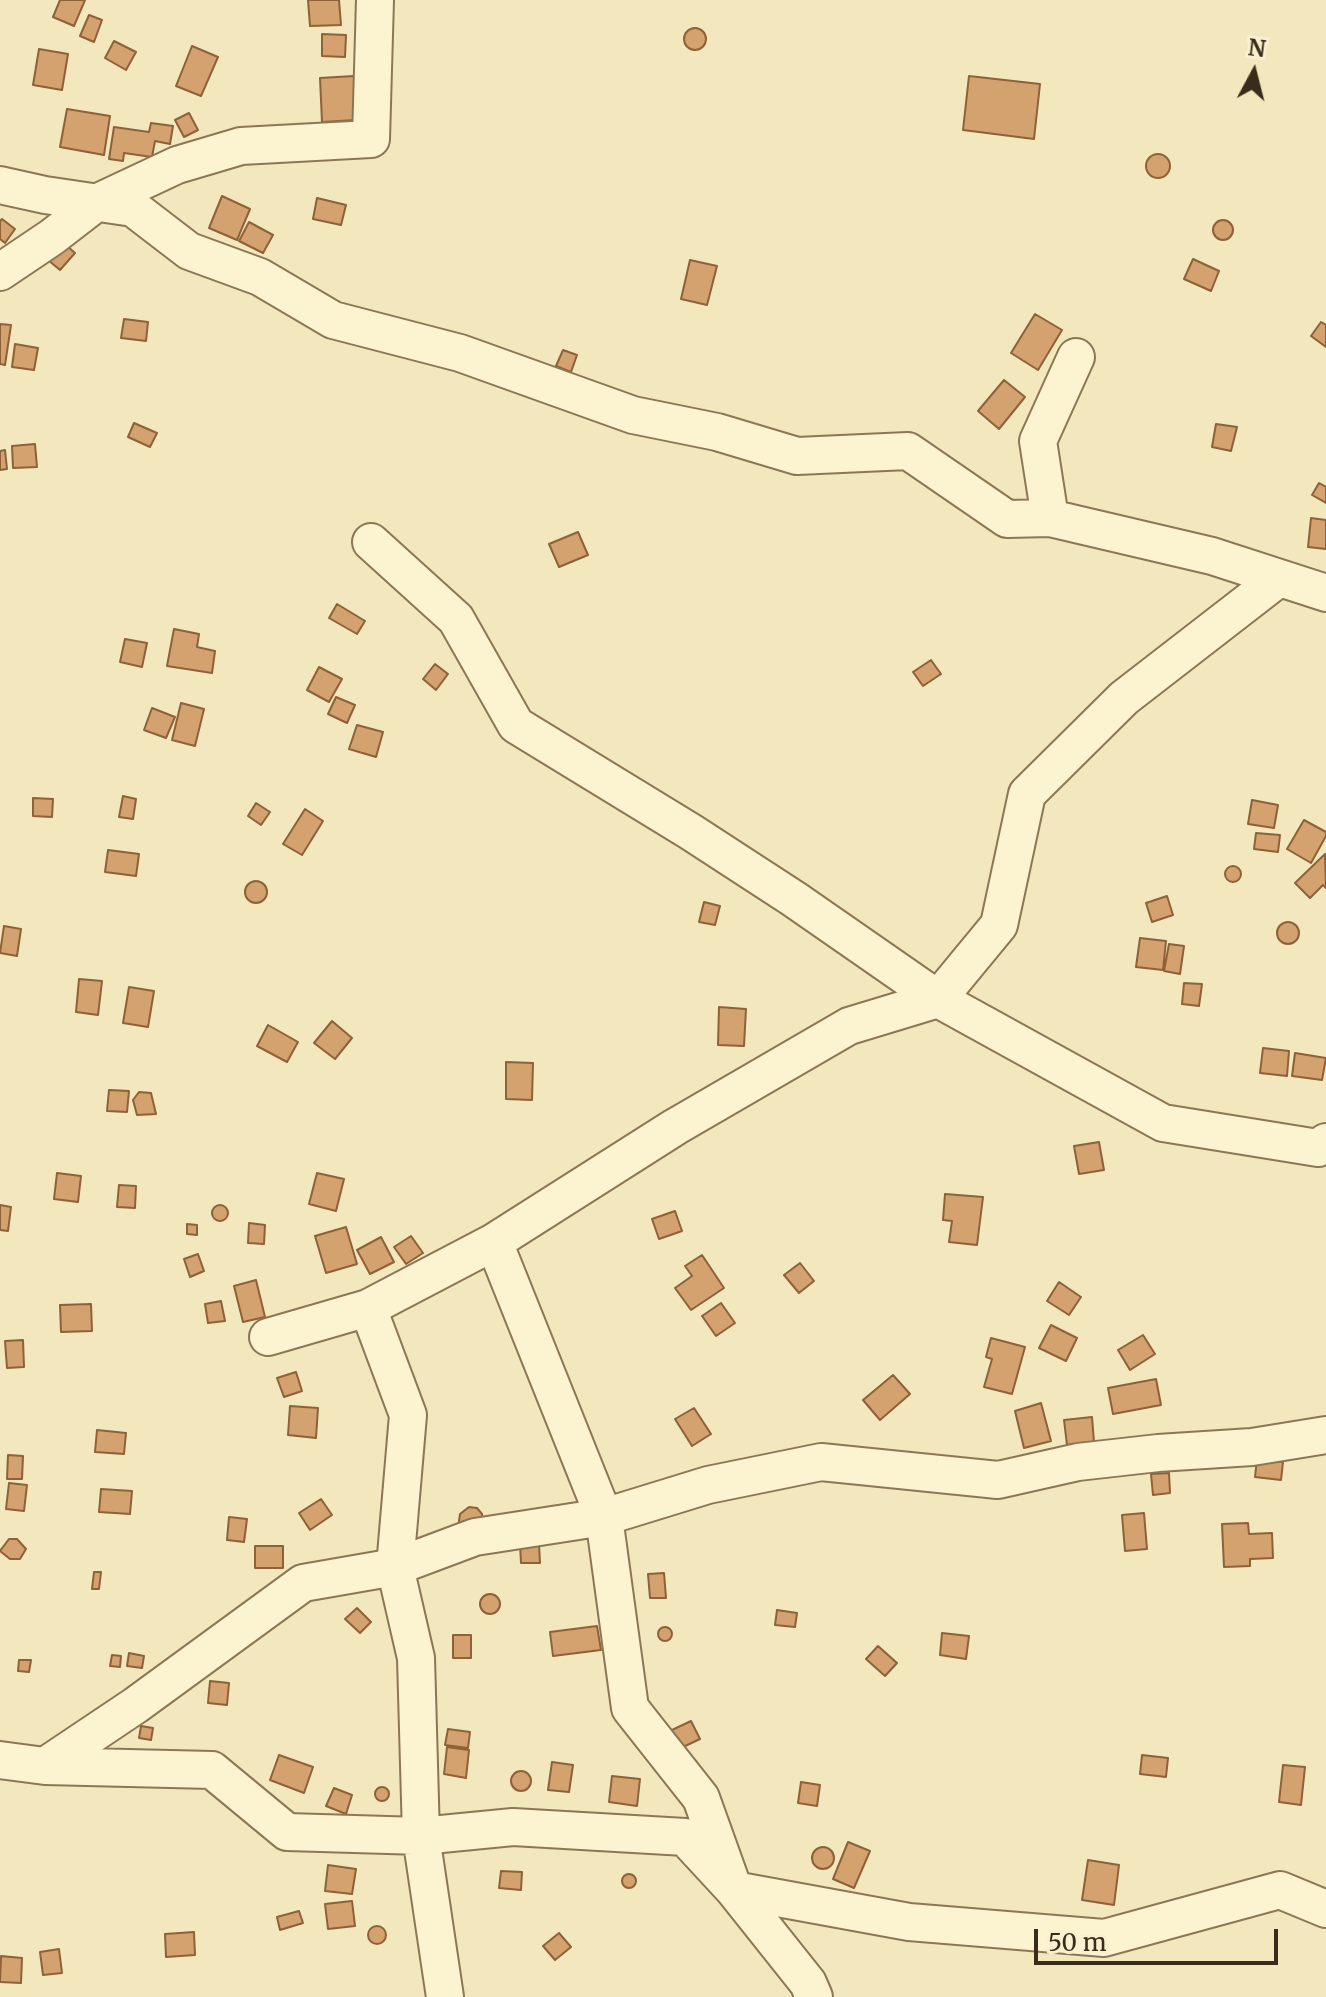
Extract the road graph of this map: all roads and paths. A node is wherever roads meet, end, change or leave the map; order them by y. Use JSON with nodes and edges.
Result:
{"nodes":[{"id":1,"x":375,"y":0,"type":"edge"},
{"id":2,"x":0,"y":185,"type":"edge"},
{"id":3,"x":96,"y":203,"type":"junction"},
{"id":4,"x":0,"y":272,"type":"edge"},
{"id":5,"x":1076,"y":357,"type":"dead end"},
{"id":6,"x":1050,"y":518,"type":"junction"},
{"id":7,"x":371,"y":542,"type":"dead end"},
{"id":8,"x":1279,"y":578,"type":"junction"},
{"id":9,"x":1326,"y":593,"type":"edge"},
{"id":10,"x":938,"y":999,"type":"junction"},
{"id":11,"x":1326,"y":1142,"type":"edge"},
{"id":12,"x":494,"y":1242,"type":"junction"},
{"id":13,"x":368,"y":1308,"type":"junction"},
{"id":14,"x":268,"y":1337,"type":"dead end"},
{"id":15,"x":1326,"y":1435,"type":"edge"},
{"id":16,"x":604,"y":1517,"type":"junction"},
{"id":17,"x":395,"y":1567,"type":"junction"},
{"id":18,"x":0,"y":1760,"type":"edge"},
{"id":19,"x":45,"y":1766,"type":"junction"},
{"id":20,"x":421,"y":1836,"type":"junction"},
{"id":21,"x":734,"y":1890,"type":"junction"},
{"id":22,"x":1326,"y":1909,"type":"edge"},
{"id":23,"x":445,"y":1997,"type":"edge"},
{"id":24,"x":814,"y":1997,"type":"edge"}],
"edges":[{"from":1,"to":3,"type":"street"},
{"from":2,"to":3,"type":"street"},
{"from":3,"to":4,"type":"street"},
{"from":3,"to":6,"type":"street"},
{"from":5,"to":6,"type":"street"},
{"from":6,"to":8,"type":"street"},
{"from":7,"to":10,"type":"street"},
{"from":8,"to":9,"type":"street"},
{"from":8,"to":10,"type":"street"},
{"from":10,"to":11,"type":"street"},
{"from":10,"to":12,"type":"street"},
{"from":12,"to":13,"type":"street"},
{"from":12,"to":16,"type":"street"},
{"from":13,"to":14,"type":"street"},
{"from":13,"to":17,"type":"street"},
{"from":15,"to":16,"type":"street"},
{"from":16,"to":17,"type":"street"},
{"from":16,"to":21,"type":"street"},
{"from":17,"to":19,"type":"street"},
{"from":17,"to":20,"type":"street"},
{"from":18,"to":19,"type":"street"},
{"from":19,"to":20,"type":"street"},
{"from":20,"to":21,"type":"street"},
{"from":20,"to":23,"type":"street"},
{"from":21,"to":22,"type":"street"},
{"from":21,"to":24,"type":"street"}]}
